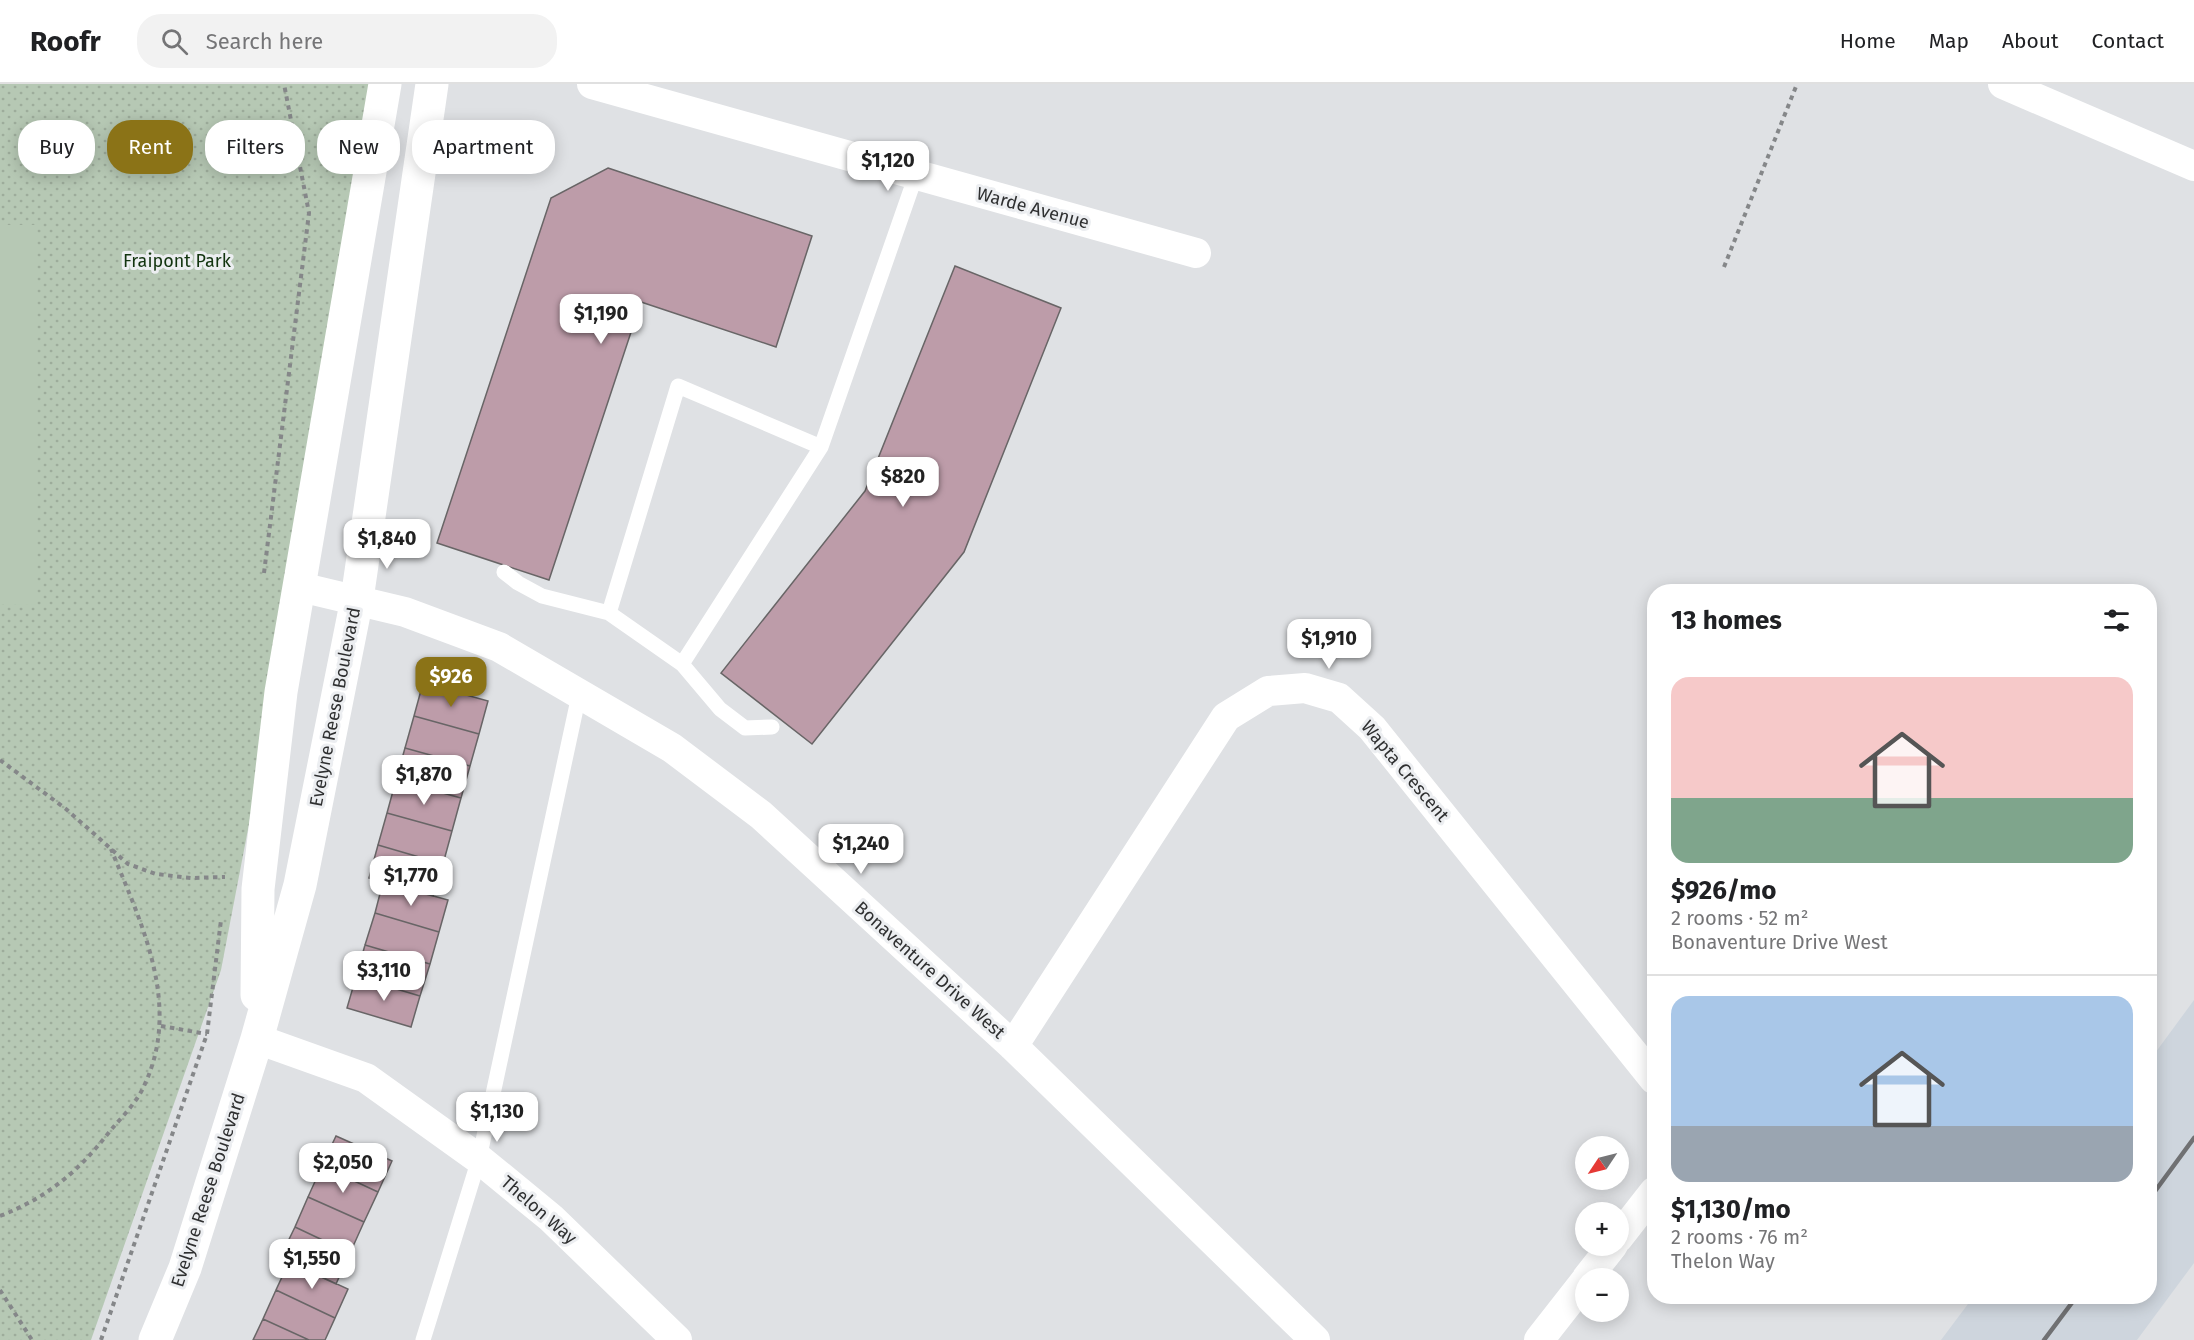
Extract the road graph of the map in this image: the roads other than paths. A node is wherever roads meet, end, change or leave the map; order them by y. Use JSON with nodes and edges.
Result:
{"nodes":[{"id":1,"x":385,"y":84,"type":"edge"},
{"id":2,"x":432,"y":84,"type":"edge"},
{"id":3,"x":592,"y":84,"type":"edge"},
{"id":4,"x":2003,"y":84,"type":"edge"},
{"id":5,"x":2194,"y":166,"type":"edge"},
{"id":6,"x":916,"y":175,"type":"junction"},
{"id":7,"x":1196,"y":253,"type":"dead end"},
{"id":8,"x":821,"y":447,"type":"junction"},
{"id":9,"x":504,"y":572,"type":"dead end"},
{"id":10,"x":300,"y":587,"type":"junction"},
{"id":11,"x":357,"y":599,"type":"junction"},
{"id":12,"x":609,"y":613,"type":"junction"},
{"id":13,"x":682,"y":664,"type":"junction"},
{"id":14,"x":579,"y":695,"type":"junction"},
{"id":15,"x":772,"y":727,"type":"dead end"},
{"id":16,"x":257,"y":1039,"type":"junction"},
{"id":17,"x":1012,"y":1046,"type":"junction"},
{"id":18,"x":1647,"y":1070,"type":"edge"},
{"id":19,"x":479,"y":1159,"type":"junction"},
{"id":20,"x":1647,"y":1201,"type":"edge"},
{"id":21,"x":1629,"y":1224,"type":"edge"},
{"id":22,"x":1604,"y":1256,"type":"edge"},
{"id":23,"x":1595,"y":1268,"type":"edge"},
{"id":24,"x":1575,"y":1293,"type":"edge"},
{"id":25,"x":155,"y":1340,"type":"edge"},
{"id":26,"x":423,"y":1340,"type":"edge"},
{"id":27,"x":677,"y":1340,"type":"edge"},
{"id":28,"x":1316,"y":1340,"type":"edge"},
{"id":29,"x":1539,"y":1340,"type":"edge"}],
"edges":[{"from":1,"to":10,"type":"street","name":"Evelyne Reese Boulevard"},
{"from":2,"to":11,"type":"street","name":"Evelyne Reese Boulevard"},
{"from":3,"to":6,"type":"street","name":"Warde Avenue"},
{"from":4,"to":5,"type":"street"},
{"from":6,"to":7,"type":"street","name":"Warde Avenue"},
{"from":6,"to":8,"type":"lane"},
{"from":8,"to":12,"type":"lane"},
{"from":8,"to":13,"type":"lane"},
{"from":9,"to":12,"type":"lane"},
{"from":10,"to":11,"type":"street","name":"Bonaventure Drive West"},
{"from":10,"to":16,"type":"street","name":"Evelyne Reese Boulevard"},
{"from":11,"to":14,"type":"street","name":"Bonaventure Drive West"},
{"from":11,"to":16,"type":"street","name":"Evelyne Reese Boulevard"},
{"from":12,"to":13,"type":"lane"},
{"from":13,"to":15,"type":"lane"},
{"from":14,"to":17,"type":"street","name":"Bonaventure Drive West"},
{"from":14,"to":19,"type":"lane"},
{"from":16,"to":19,"type":"street","name":"Thelon Way"},
{"from":16,"to":25,"type":"street","name":"Evelyne Reese Boulevard"},
{"from":17,"to":18,"type":"street","name":"Wapta Crescent"},
{"from":17,"to":28,"type":"street","name":"Bonaventure Drive West"},
{"from":19,"to":26,"type":"lane"},
{"from":19,"to":27,"type":"street","name":"Thelon Way"},
{"from":20,"to":21,"type":"street"},
{"from":22,"to":23,"type":"street"},
{"from":24,"to":29,"type":"street"}]}
